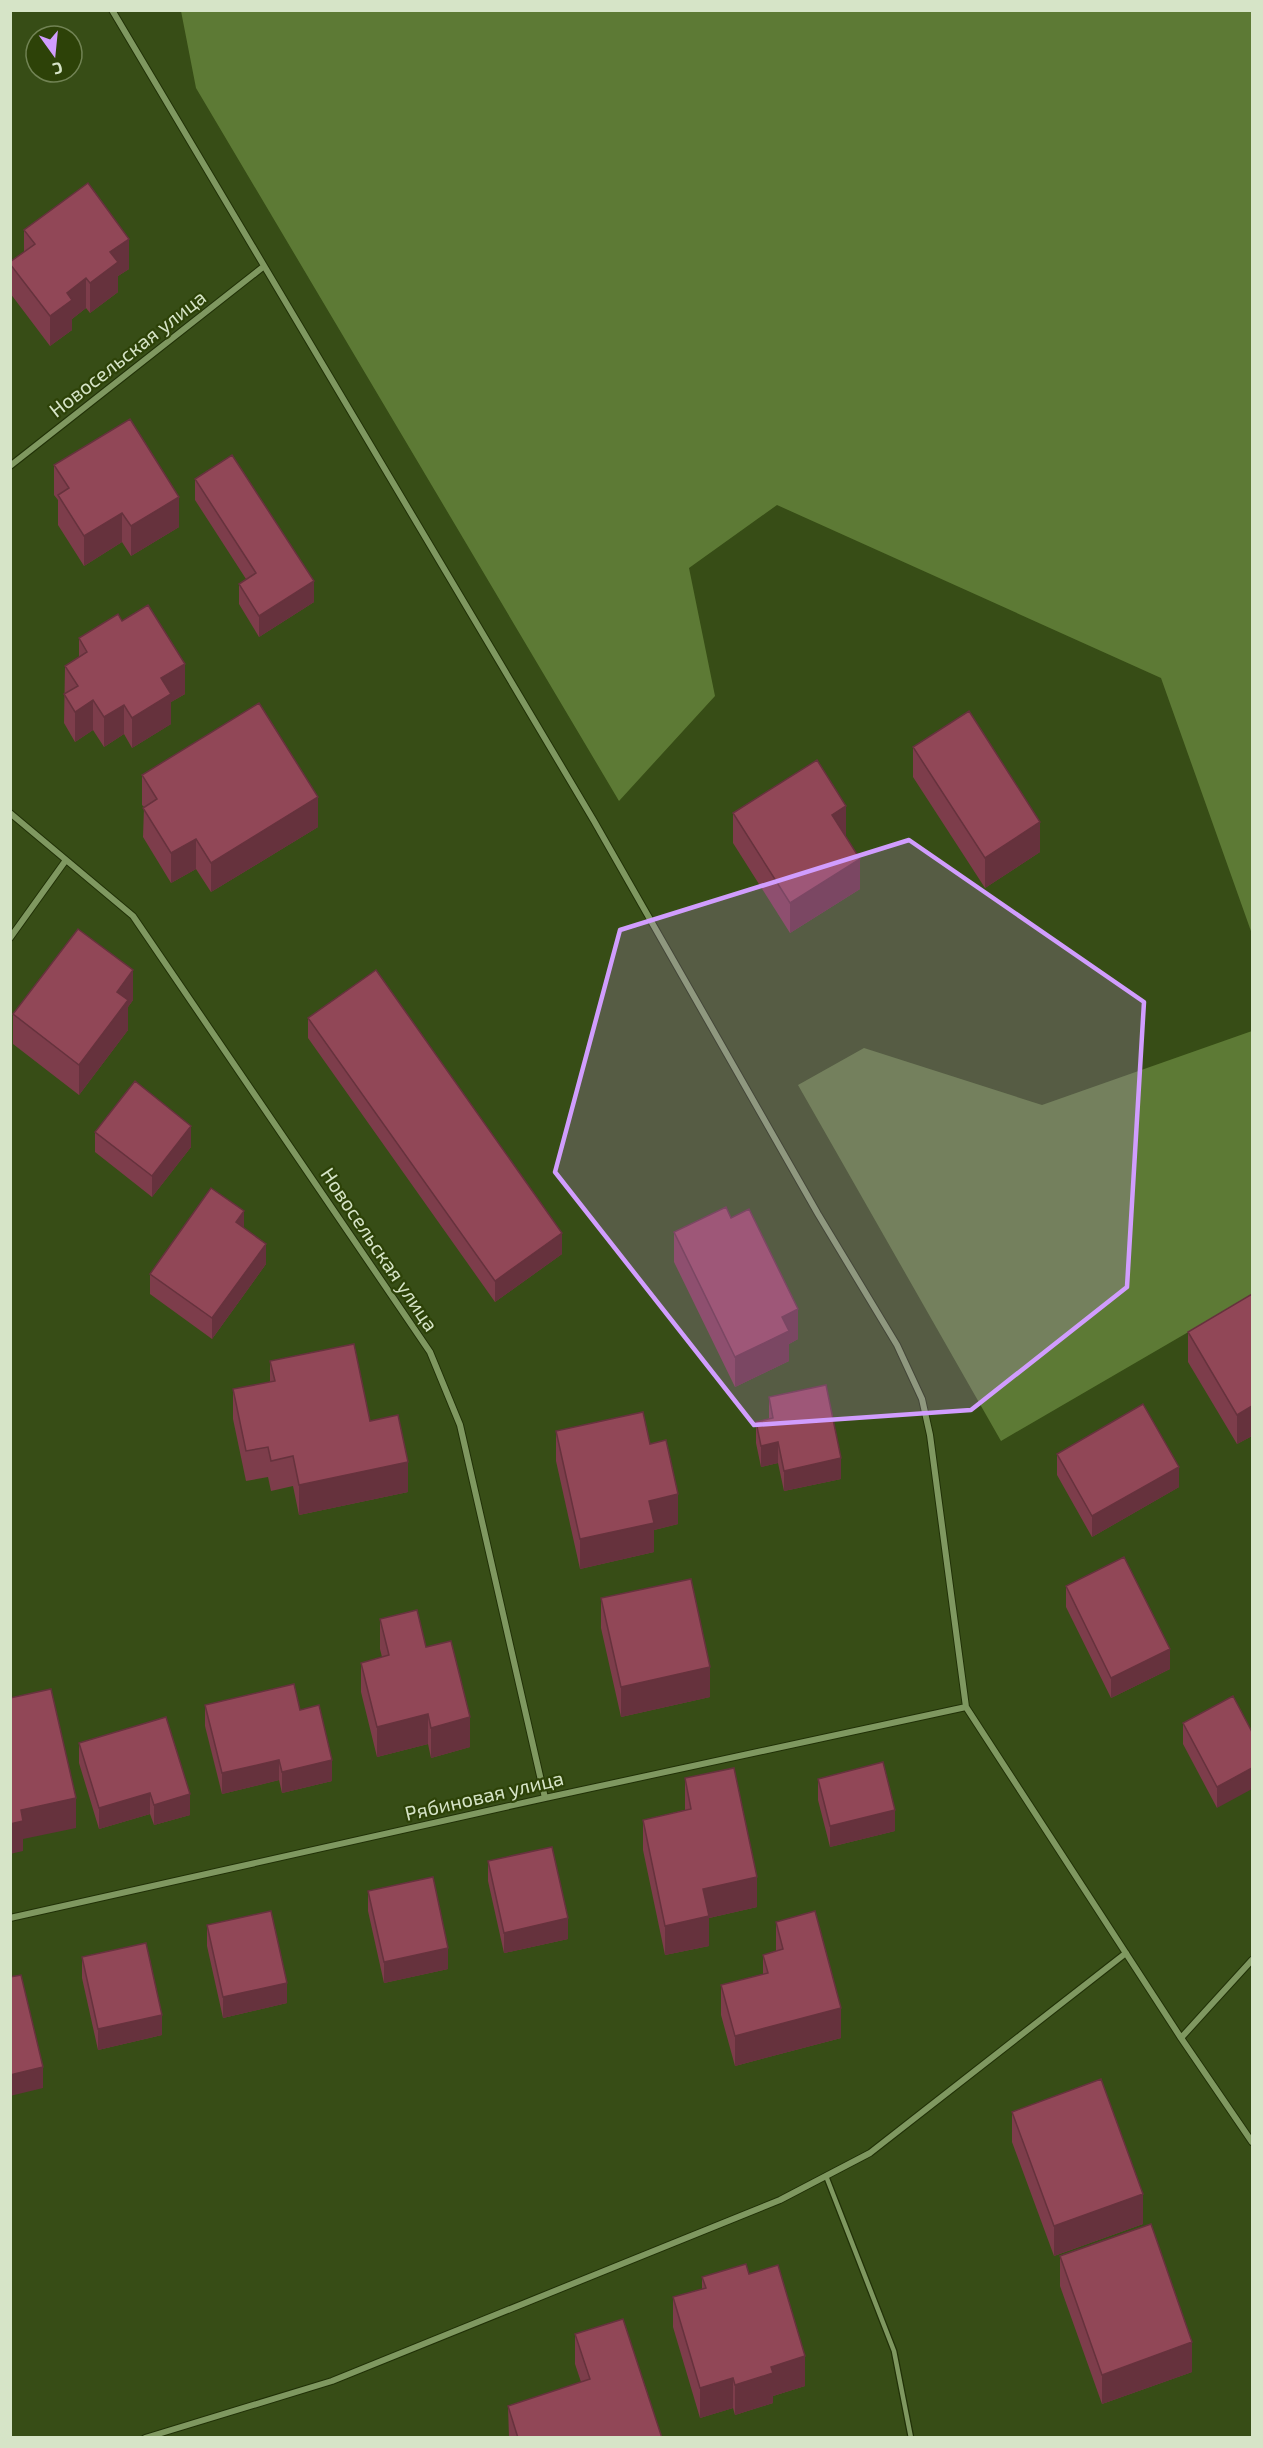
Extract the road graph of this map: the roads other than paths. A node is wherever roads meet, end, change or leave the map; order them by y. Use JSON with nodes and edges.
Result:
{"nodes":[{"id":1,"x":112,"y":10,"type":"edge"},
{"id":2,"x":263,"y":267,"type":"junction"},
{"id":3,"x":10,"y":466,"type":"edge"},
{"id":4,"x":10,"y":813,"type":"edge"},
{"id":5,"x":66,"y":860,"type":"junction"},
{"id":6,"x":10,"y":938,"type":"edge"},
{"id":7,"x":966,"y":1707,"type":"junction"},
{"id":8,"x":545,"y":1798,"type":"junction"},
{"id":9,"x":10,"y":1918,"type":"edge"},
{"id":10,"x":1126,"y":1953,"type":"junction"},
{"id":11,"x":1252,"y":1960,"type":"edge"},
{"id":12,"x":1181,"y":2038,"type":"junction"},
{"id":13,"x":1252,"y":2142,"type":"edge"},
{"id":14,"x":826,"y":2176,"type":"junction"},
{"id":15,"x":145,"y":2438,"type":"edge"},
{"id":16,"x":911,"y":2438,"type":"edge"}],
"edges":[{"from":1,"to":2,"type":"street"},
{"from":2,"to":3,"type":"street","name":"Новосельская улица"},
{"from":2,"to":7,"type":"street"},
{"from":4,"to":5,"type":"street","name":"Новосельская улица"},
{"from":5,"to":6,"type":"street"},
{"from":5,"to":8,"type":"street","name":"Новосельская улица"},
{"from":7,"to":8,"type":"street","name":"Рябиновая улица"},
{"from":7,"to":10,"type":"street"},
{"from":8,"to":9,"type":"street","name":"Рябиновая улица"},
{"from":10,"to":12,"type":"street"},
{"from":10,"to":14,"type":"street"},
{"from":11,"to":12,"type":"street"},
{"from":12,"to":13,"type":"street"},
{"from":14,"to":15,"type":"street"},
{"from":14,"to":16,"type":"lane"}]}
